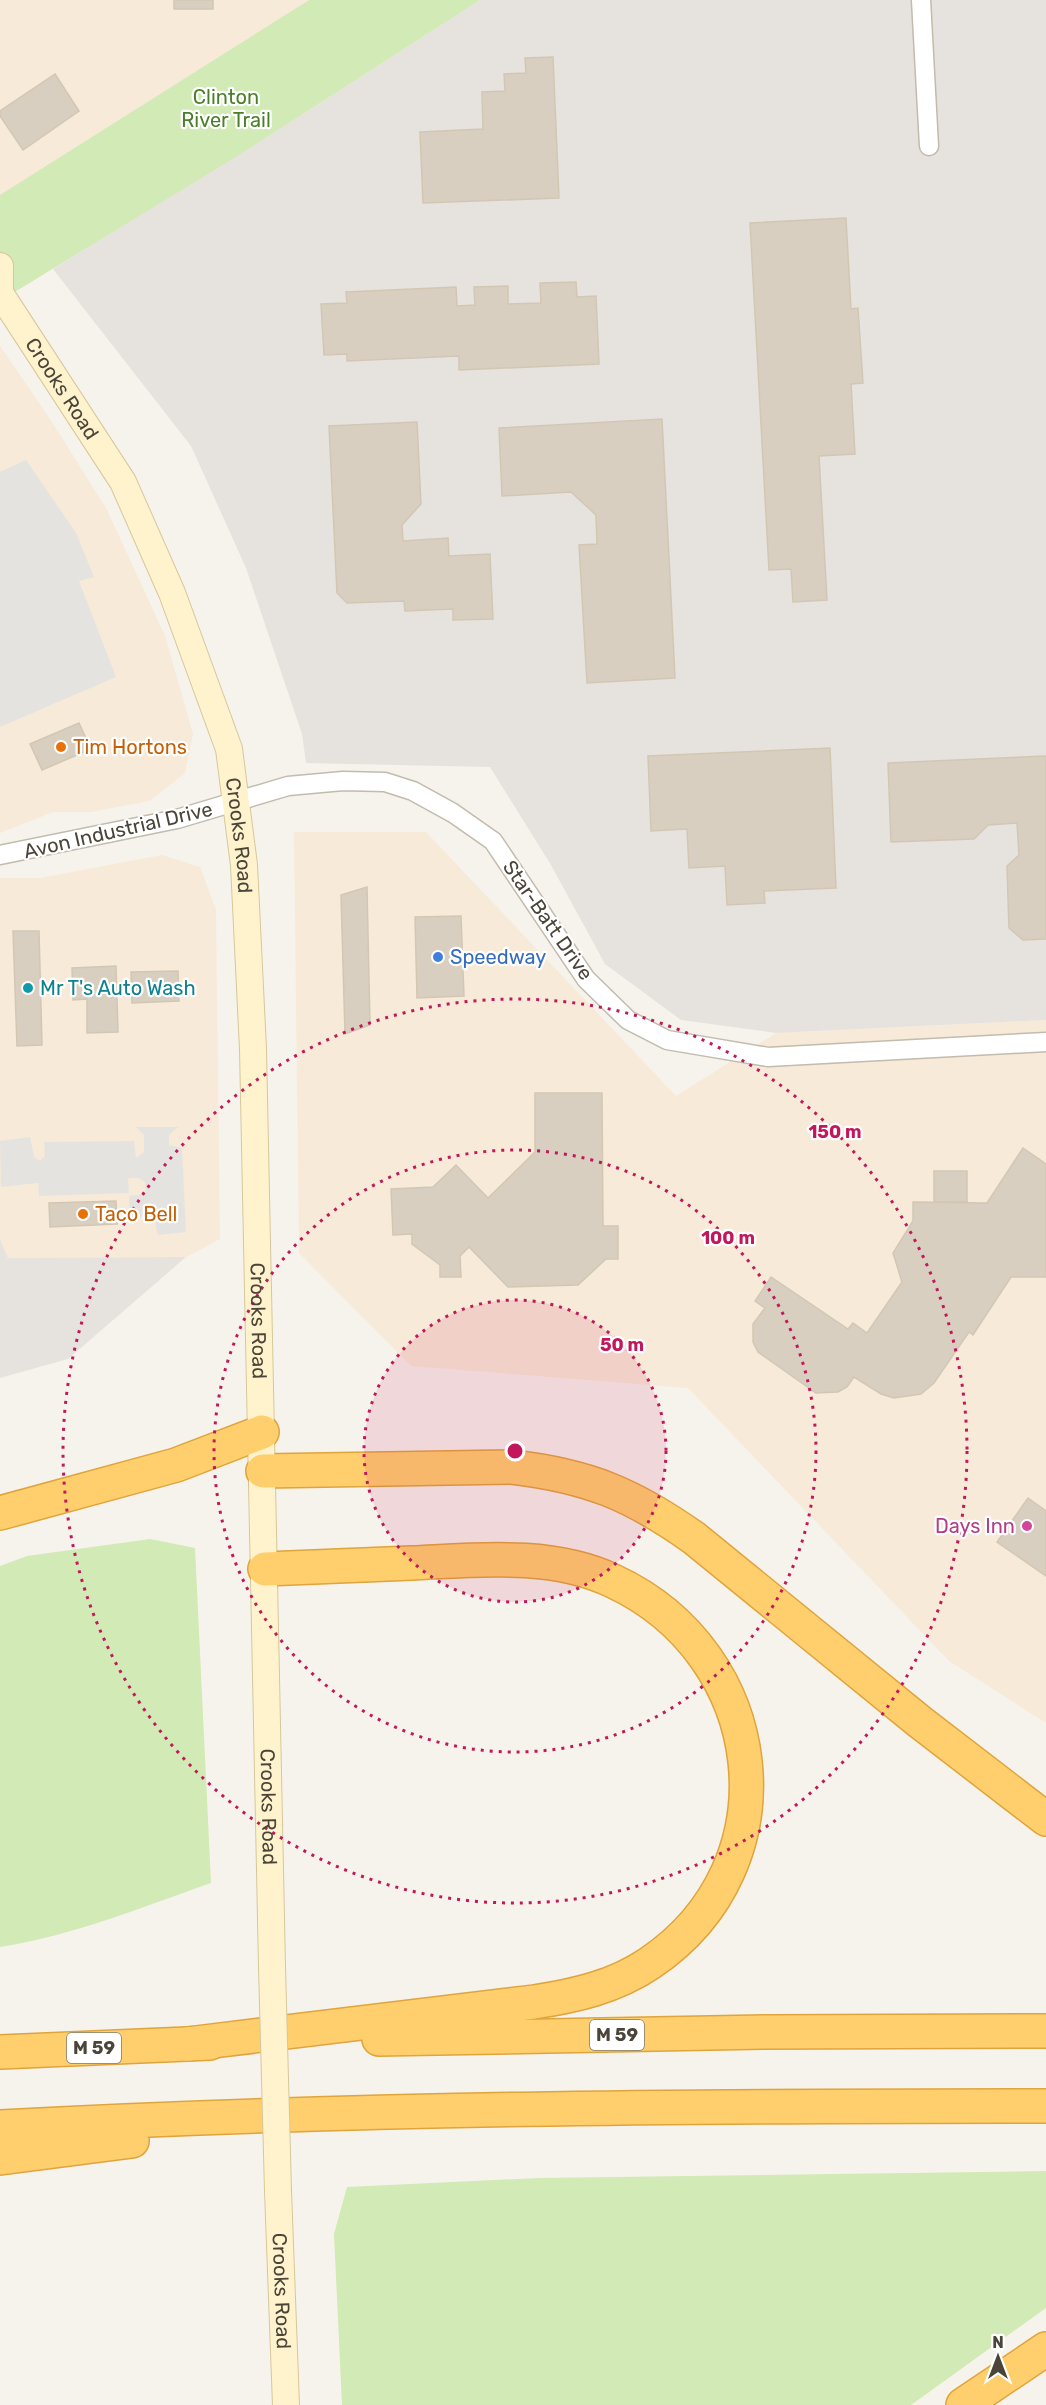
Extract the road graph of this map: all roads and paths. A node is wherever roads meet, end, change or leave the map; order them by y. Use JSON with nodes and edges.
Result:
{"nodes":[{"id":1,"x":921,"y":0,"type":"edge"},
{"id":2,"x":929,"y":146,"type":"dead end"},
{"id":3,"x":0,"y":266,"type":"edge"},
{"id":4,"x":0,"y":293,"type":"edge"},
{"id":5,"x":235,"y":803,"type":"junction"},
{"id":6,"x":0,"y":855,"type":"edge"},
{"id":7,"x":1046,"y":1042,"type":"edge"},
{"id":8,"x":262,"y":1432,"type":"junction"},
{"id":9,"x":263,"y":1471,"type":"junction"},
{"id":10,"x":0,"y":1513,"type":"edge"},
{"id":11,"x":265,"y":1569,"type":"junction"},
{"id":12,"x":1046,"y":1819,"type":"edge"},
{"id":13,"x":1046,"y":2031,"type":"edge"},
{"id":14,"x":188,"y":2044,"type":"junction"},
{"id":15,"x":0,"y":2052,"type":"edge"},
{"id":16,"x":1046,"y":2106,"type":"edge"},
{"id":17,"x":331,"y":2115,"type":"junction"},
{"id":18,"x":0,"y":2127,"type":"edge"},
{"id":19,"x":0,"y":2158,"type":"edge"},
{"id":20,"x":1046,"y":2349,"type":"edge"},
{"id":21,"x":286,"y":2405,"type":"edge"},
{"id":22,"x":963,"y":2405,"type":"edge"}],
"edges":[{"from":1,"to":2,"type":"street"},
{"from":3,"to":4,"type":"main road","name":"Crooks Road"},
{"from":4,"to":5,"type":"main road","name":"Crooks Road"},
{"from":5,"to":6,"type":"street","name":"Avon Industrial Drive"},
{"from":5,"to":7,"type":"street","name":"Star-Batt Drive"},
{"from":5,"to":8,"type":"main road","name":"Crooks Road"},
{"from":8,"to":9,"type":"main road","name":"Crooks Road"},
{"from":8,"to":10,"type":"highway"},
{"from":9,"to":11,"type":"main road","name":"Crooks Road"},
{"from":9,"to":12,"type":"highway"},
{"from":11,"to":14,"type":"highway"},
{"from":11,"to":21,"type":"main road","name":"Crooks Road","bridge":true},
{"from":13,"to":14,"type":"highway","number":"M 59"},
{"from":14,"to":15,"type":"highway","number":"M 59"},
{"from":16,"to":17,"type":"highway"},
{"from":17,"to":18,"type":"highway"},
{"from":17,"to":19,"type":"highway"},
{"from":20,"to":22,"type":"highway"}]}
